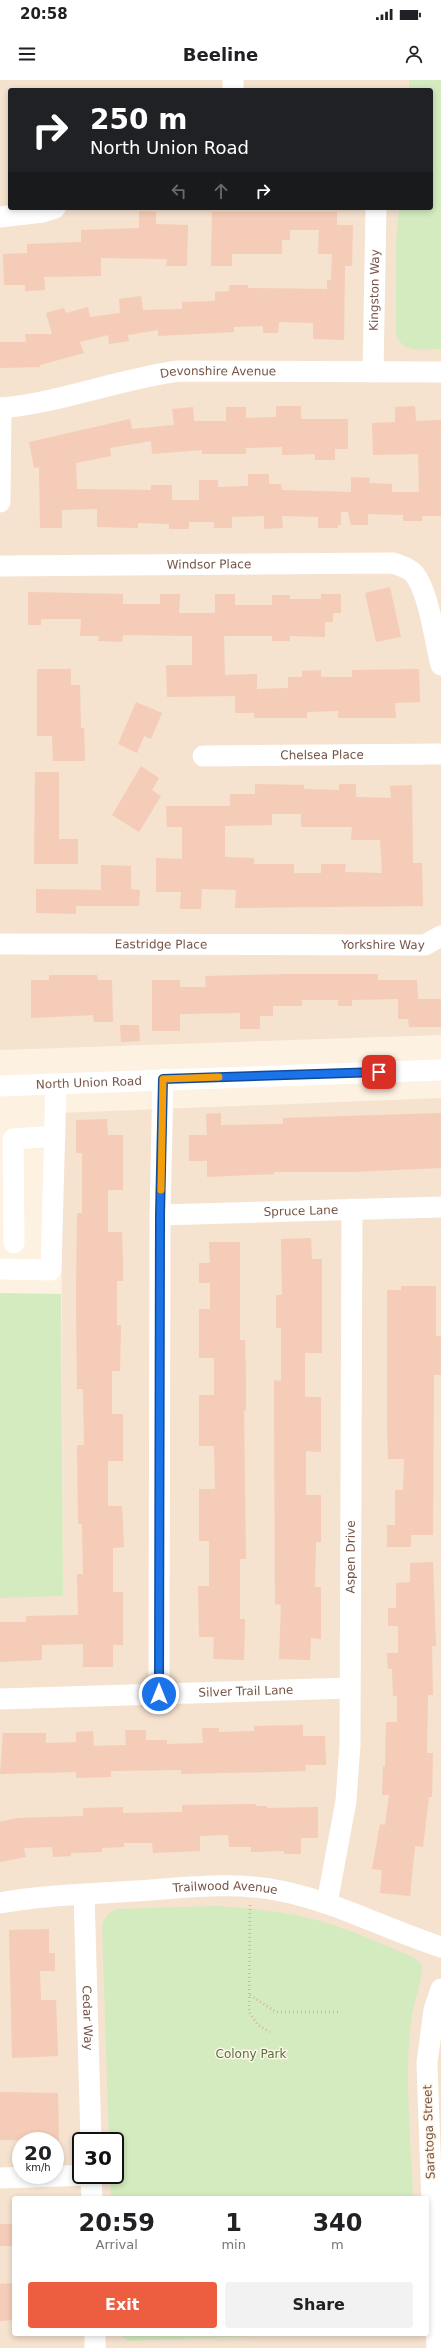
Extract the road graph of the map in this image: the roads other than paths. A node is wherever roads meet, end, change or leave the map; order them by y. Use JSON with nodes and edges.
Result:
{"nodes":[{"id":1,"x":49,"y":210,"type":"edge"},
{"id":2,"x":376,"y":210,"type":"edge"},
{"id":3,"x":0,"y":217,"type":"edge"},
{"id":4,"x":373,"y":372,"type":"junction"},
{"id":5,"x":441,"y":372,"type":"edge"},
{"id":6,"x":0,"y":408,"type":"edge"},
{"id":7,"x":0,"y":502,"type":"edge"},
{"id":8,"x":0,"y":566,"type":"edge"},
{"id":9,"x":441,"y":665,"type":"edge"},
{"id":10,"x":441,"y":754,"type":"edge"},
{"id":11,"x":203,"y":756,"type":"dead end"},
{"id":12,"x":441,"y":936,"type":"edge"},
{"id":13,"x":0,"y":944,"type":"edge"},
{"id":14,"x":322,"y":944,"type":"joint"},
{"id":15,"x":441,"y":1070,"type":"edge"},
{"id":16,"x":163,"y":1079,"type":"junction"},
{"id":17,"x":56,"y":1084,"type":"junction"},
{"id":18,"x":0,"y":1086,"type":"edge"},
{"id":19,"x":55,"y":1136,"type":"junction"},
{"id":20,"x":441,"y":1207,"type":"edge"},
{"id":21,"x":352,"y":1209,"type":"junction"},
{"id":22,"x":160,"y":1215,"type":"junction"},
{"id":23,"x":14,"y":1243,"type":"dead end"},
{"id":24,"x":0,"y":1269,"type":"edge"},
{"id":25,"x":349,"y":1688,"type":"junction"},
{"id":26,"x":159,"y":1694,"type":"junction"},
{"id":27,"x":0,"y":1700,"type":"edge"},
{"id":28,"x":84,"y":1894,"type":"junction"},
{"id":29,"x":0,"y":1903,"type":"edge"},
{"id":30,"x":327,"y":1903,"type":"junction"},
{"id":31,"x":441,"y":1947,"type":"edge"},
{"id":32,"x":441,"y":1989,"type":"edge"},
{"id":33,"x":90,"y":2132,"type":"edge"},
{"id":34,"x":72,"y":2176,"type":"edge"},
{"id":35,"x":0,"y":2178,"type":"edge"},
{"id":36,"x":91,"y":2184,"type":"edge"},
{"id":37,"x":92,"y":2196,"type":"edge"},
{"id":38,"x":95,"y":2336,"type":"edge"},
{"id":39,"x":95,"y":2348,"type":"edge"},
{"id":40,"x":437,"y":2348,"type":"edge"}],
"edges":[{"from":1,"to":3,"type":"street"},
{"from":2,"to":4,"type":"street","name":"Kingston Way"},
{"from":4,"to":5,"type":"street","name":"Devonshire Avenue"},
{"from":4,"to":6,"type":"street","name":"Devonshire Avenue"},
{"from":6,"to":7,"type":"street"},
{"from":8,"to":9,"type":"street","name":"Windsor Place"},
{"from":10,"to":11,"type":"street","name":"Chelsea Place"},
{"from":12,"to":14,"type":"street","name":"Yorkshire Way"},
{"from":13,"to":14,"type":"street","name":"Eastridge Place"},
{"from":15,"to":16,"type":"street","name":"North Union Road"},
{"from":16,"to":17,"type":"street","name":"North Union Road"},
{"from":16,"to":22,"type":"street"},
{"from":17,"to":18,"type":"street","name":"North Union Road"},
{"from":17,"to":19,"type":"street"},
{"from":19,"to":23,"type":"street"},
{"from":19,"to":24,"type":"street"},
{"from":20,"to":21,"type":"street","name":"Spruce Lane"},
{"from":21,"to":22,"type":"street","name":"Spruce Lane"},
{"from":21,"to":25,"type":"street","name":"Aspen Drive"},
{"from":22,"to":26,"type":"street"},
{"from":25,"to":26,"type":"street","name":"Silver Trail Lane"},
{"from":25,"to":30,"type":"street","name":"Aspen Drive"},
{"from":26,"to":27,"type":"street","name":"Silver Trail Lane"},
{"from":28,"to":29,"type":"street","name":"Trailwood Avenue"},
{"from":28,"to":30,"type":"street","name":"Trailwood Avenue"},
{"from":28,"to":33,"type":"street","name":"Cedar Way"},
{"from":30,"to":31,"type":"street","name":"Trailwood Avenue"},
{"from":32,"to":40,"type":"street","name":"Saratoga Street"},
{"from":34,"to":35,"type":"street"},
{"from":36,"to":37,"type":"street"},
{"from":38,"to":39,"type":"street"}]}
